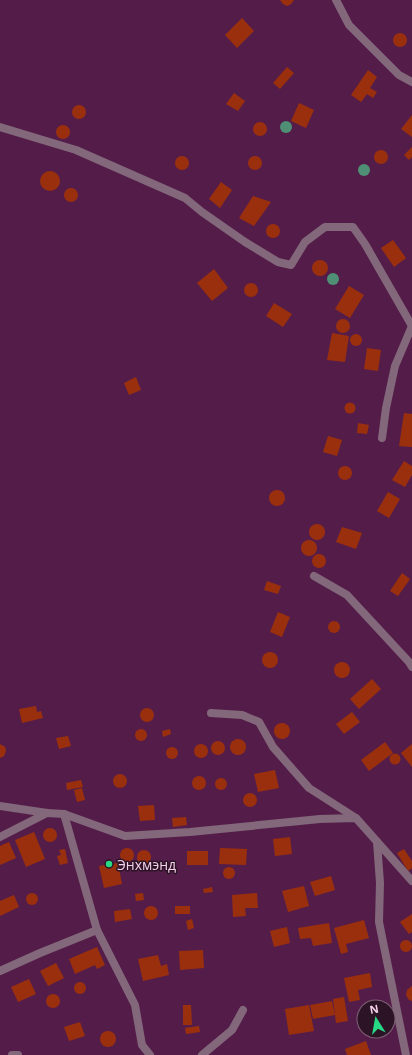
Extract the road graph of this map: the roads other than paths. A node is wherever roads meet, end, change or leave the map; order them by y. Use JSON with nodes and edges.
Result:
{"nodes":[{"id":1,"x":336,"y":0,"type":"edge"},
{"id":2,"x":412,"y":82,"type":"edge"},
{"id":3,"x":0,"y":127,"type":"edge"},
{"id":4,"x":412,"y":326,"type":"edge"},
{"id":5,"x":382,"y":438,"type":"dead end"},
{"id":6,"x":314,"y":576,"type":"dead end"},
{"id":7,"x":412,"y":667,"type":"edge"},
{"id":8,"x":211,"y":713,"type":"dead end"},
{"id":9,"x":0,"y":806,"type":"edge"},
{"id":10,"x":47,"y":813,"type":"junction"},
{"id":11,"x":64,"y":814,"type":"junction"},
{"id":12,"x":356,"y":818,"type":"junction"},
{"id":13,"x":0,"y":837,"type":"edge"},
{"id":14,"x":377,"y":842,"type":"junction"},
{"id":15,"x":412,"y":881,"type":"edge"},
{"id":16,"x":98,"y":930,"type":"junction"},
{"id":17,"x":0,"y":971,"type":"edge"},
{"id":18,"x":243,"y":1010,"type":"dead end"},
{"id":19,"x":12,"y":1055,"type":"edge"},
{"id":20,"x":18,"y":1055,"type":"edge"},
{"id":21,"x":150,"y":1055,"type":"edge"},
{"id":22,"x":202,"y":1055,"type":"edge"},
{"id":23,"x":406,"y":1055,"type":"edge"}],
"edges":[{"from":1,"to":2,"type":"street"},
{"from":3,"to":4,"type":"street"},
{"from":4,"to":5,"type":"street"},
{"from":6,"to":7,"type":"street"},
{"from":8,"to":12,"type":"street"},
{"from":9,"to":10,"type":"street"},
{"from":10,"to":11,"type":"street"},
{"from":10,"to":13,"type":"street"},
{"from":11,"to":12,"type":"street"},
{"from":11,"to":16,"type":"street"},
{"from":12,"to":14,"type":"street"},
{"from":14,"to":15,"type":"street"},
{"from":14,"to":23,"type":"street"},
{"from":16,"to":17,"type":"street"},
{"from":16,"to":21,"type":"street"},
{"from":18,"to":22,"type":"street"},
{"from":19,"to":20,"type":"street"}]}
